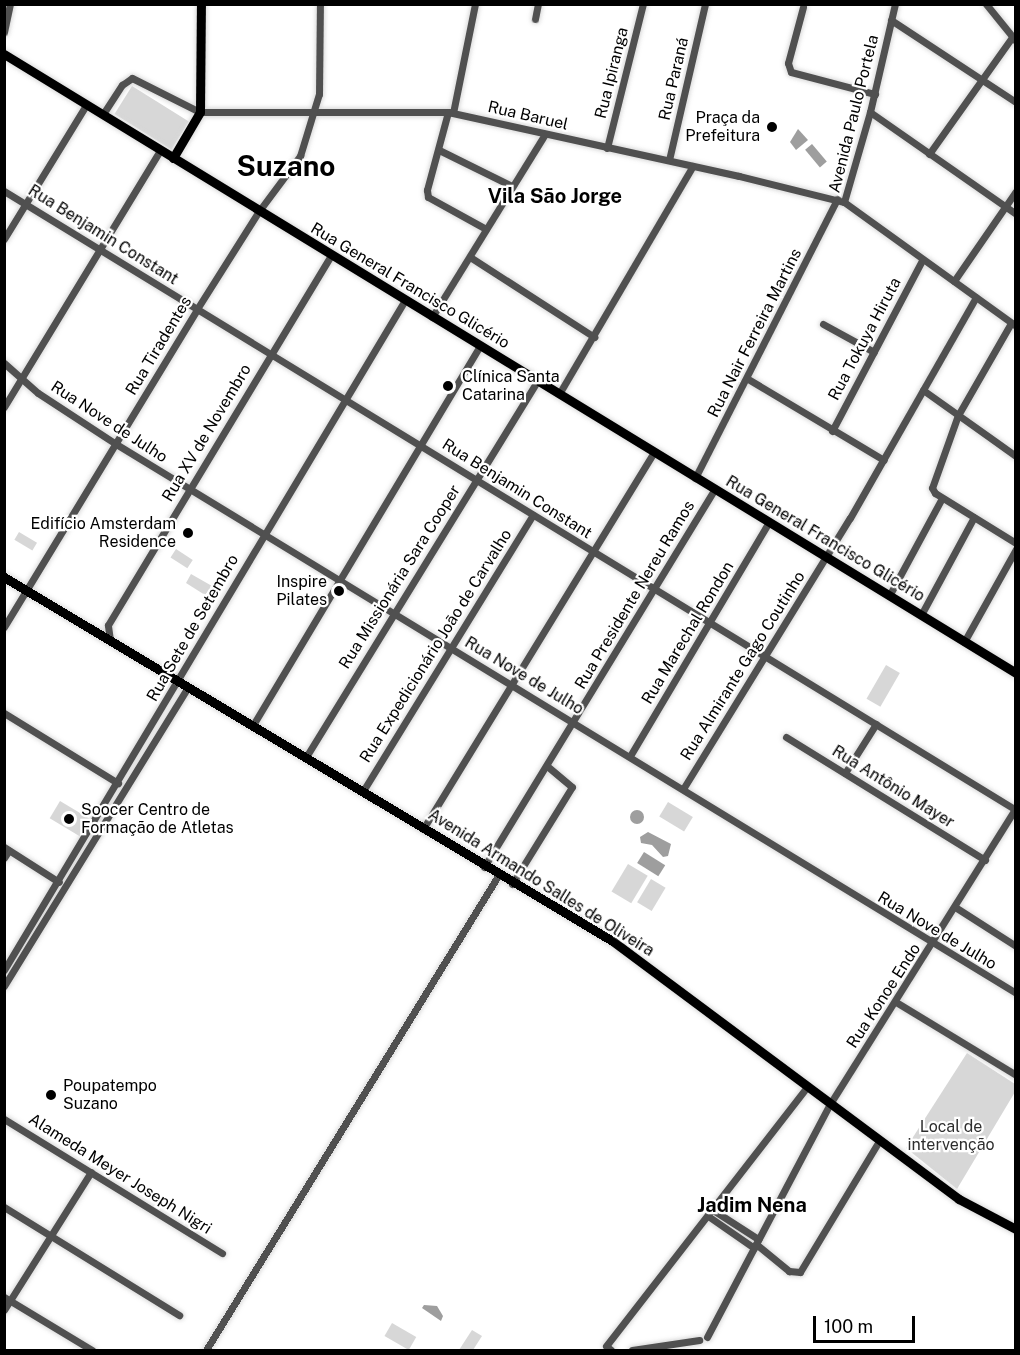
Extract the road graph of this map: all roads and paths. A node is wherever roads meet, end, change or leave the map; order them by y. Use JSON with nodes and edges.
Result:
{"nodes":[{"id":1,"x":10,"y":4,"type":"edge"},
{"id":2,"x":201,"y":4,"type":"edge"},
{"id":3,"x":320,"y":4,"type":"edge"},
{"id":4,"x":475,"y":4,"type":"edge"},
{"id":5,"x":538,"y":4,"type":"edge"},
{"id":6,"x":644,"y":4,"type":"edge"},
{"id":7,"x":705,"y":4,"type":"edge"},
{"id":8,"x":895,"y":4,"type":"edge"},
{"id":9,"x":986,"y":4,"type":"edge"},
{"id":10,"x":803,"y":7,"type":"dead end"},
{"id":11,"x":536,"y":19,"type":"dead end"},
{"id":12,"x":891,"y":20,"type":"junction"},
{"id":13,"x":4,"y":32,"type":"edge"},
{"id":14,"x":1014,"y":39,"type":"edge"},
{"id":15,"x":4,"y":54,"type":"edge"},
{"id":16,"x":981,"y":79,"type":"junction"},
{"id":17,"x":875,"y":94,"type":"junction"},
{"id":18,"x":1016,"y":102,"type":"edge"},
{"id":19,"x":86,"y":105,"type":"junction"},
{"id":20,"x":316,"y":110,"type":"junction"},
{"id":21,"x":200,"y":112,"type":"junction"},
{"id":22,"x":451,"y":112,"type":"junction"},
{"id":23,"x":870,"y":112,"type":"junction"},
{"id":24,"x":103,"y":114,"type":"junction"},
{"id":25,"x":545,"y":134,"type":"junction"},
{"id":26,"x":607,"y":148,"type":"junction"},
{"id":27,"x":160,"y":150,"type":"junction"},
{"id":28,"x":439,"y":150,"type":"junction"},
{"id":29,"x":929,"y":154,"type":"junction"},
{"id":30,"x":173,"y":158,"type":"junction"},
{"id":31,"x":669,"y":160,"type":"junction"},
{"id":32,"x":693,"y":166,"type":"junction"},
{"id":33,"x":512,"y":186,"type":"junction"},
{"id":34,"x":4,"y":191,"type":"edge"},
{"id":35,"x":1016,"y":191,"type":"edge"},
{"id":36,"x":840,"y":201,"type":"junction"},
{"id":37,"x":27,"y":204,"type":"junction"},
{"id":38,"x":1005,"y":207,"type":"junction"},
{"id":39,"x":259,"y":211,"type":"junction"},
{"id":40,"x":1016,"y":214,"type":"edge"},
{"id":41,"x":486,"y":229,"type":"junction"},
{"id":42,"x":4,"y":239,"type":"edge"},
{"id":43,"x":100,"y":250,"type":"junction"},
{"id":44,"x":331,"y":255,"type":"junction"},
{"id":45,"x":470,"y":257,"type":"junction"},
{"id":46,"x":922,"y":260,"type":"junction"},
{"id":47,"x":954,"y":281,"type":"junction"},
{"id":48,"x":976,"y":297,"type":"junction"},
{"id":49,"x":405,"y":300,"type":"junction"},
{"id":50,"x":197,"y":309,"type":"junction"},
{"id":51,"x":432,"y":317,"type":"junction"},
{"id":52,"x":823,"y":324,"type":"dead end"},
{"id":53,"x":1013,"y":324,"type":"edge"},
{"id":54,"x":594,"y":337,"type":"junction"},
{"id":55,"x":480,"y":346,"type":"junction"},
{"id":56,"x":874,"y":352,"type":"junction"},
{"id":57,"x":270,"y":353,"type":"junction"},
{"id":58,"x":4,"y":363,"type":"edge"},
{"id":59,"x":22,"y":377,"type":"junction"},
{"id":60,"x":748,"y":379,"type":"junction"},
{"id":61,"x":537,"y":381,"type":"junction"},
{"id":62,"x":923,"y":390,"type":"junction"},
{"id":63,"x":559,"y":394,"type":"junction"},
{"id":64,"x":344,"y":402,"type":"junction"},
{"id":65,"x":4,"y":407,"type":"edge"},
{"id":66,"x":958,"y":415,"type":"junction"},
{"id":67,"x":832,"y":431,"type":"junction"},
{"id":68,"x":116,"y":444,"type":"junction"},
{"id":69,"x":420,"y":445,"type":"junction"},
{"id":70,"x":654,"y":452,"type":"junction"},
{"id":71,"x":1016,"y":456,"type":"edge"},
{"id":72,"x":884,"y":460,"type":"junction"},
{"id":73,"x":695,"y":477,"type":"junction"},
{"id":74,"x":476,"y":480,"type":"junction"},
{"id":75,"x":189,"y":489,"type":"junction"},
{"id":76,"x":715,"y":489,"type":"junction"},
{"id":77,"x":942,"y":498,"type":"junction"},
{"id":78,"x":533,"y":515,"type":"junction"},
{"id":79,"x":974,"y":517,"type":"junction"},
{"id":80,"x":769,"y":522,"type":"junction"},
{"id":81,"x":265,"y":532,"type":"junction"},
{"id":82,"x":1016,"y":543,"type":"edge"},
{"id":83,"x":1016,"y":549,"type":"edge"},
{"id":84,"x":594,"y":553,"type":"junction"},
{"id":85,"x":826,"y":557,"type":"junction"},
{"id":86,"x":4,"y":577,"type":"edge"},
{"id":87,"x":340,"y":579,"type":"junction"},
{"id":88,"x":655,"y":588,"type":"junction"},
{"id":89,"x":27,"y":590,"type":"junction"},
{"id":90,"x":889,"y":596,"type":"junction"},
{"id":91,"x":394,"y":613,"type":"junction"},
{"id":92,"x":921,"y":615,"type":"junction"},
{"id":93,"x":711,"y":622,"type":"junction"},
{"id":94,"x":108,"y":626,"type":"junction"},
{"id":95,"x":4,"y":627,"type":"edge"},
{"id":96,"x":92,"y":630,"type":"junction"},
{"id":97,"x":110,"y":640,"type":"junction"},
{"id":98,"x":964,"y":642,"type":"junction"},
{"id":99,"x":451,"y":648,"type":"junction"},
{"id":100,"x":767,"y":656,"type":"junction"},
{"id":101,"x":1016,"y":673,"type":"edge"},
{"id":102,"x":178,"y":680,"type":"junction"},
{"id":103,"x":513,"y":686,"type":"junction"},
{"id":104,"x":188,"y":687,"type":"junction"},
{"id":105,"x":4,"y":713,"type":"edge"},
{"id":106,"x":573,"y":721,"type":"junction"},
{"id":107,"x":876,"y":724,"type":"junction"},
{"id":108,"x":253,"y":725,"type":"junction"},
{"id":109,"x":786,"y":737,"type":"dead end"},
{"id":110,"x":630,"y":756,"type":"junction"},
{"id":111,"x":306,"y":757,"type":"junction"},
{"id":112,"x":547,"y":766,"type":"junction"},
{"id":113,"x":846,"y":773,"type":"junction"},
{"id":114,"x":118,"y":783,"type":"junction"},
{"id":115,"x":683,"y":789,"type":"junction"},
{"id":116,"x":363,"y":791,"type":"junction"},
{"id":117,"x":1015,"y":809,"type":"edge"},
{"id":118,"x":423,"y":829,"type":"junction"},
{"id":119,"x":7,"y":849,"type":"edge"},
{"id":120,"x":4,"y":858,"type":"edge"},
{"id":121,"x":986,"y":860,"type":"junction"},
{"id":122,"x":484,"y":867,"type":"junction"},
{"id":123,"x":498,"y":876,"type":"junction"},
{"id":124,"x":59,"y":882,"type":"junction"},
{"id":125,"x":512,"y":884,"type":"junction"},
{"id":126,"x":955,"y":907,"type":"junction"},
{"id":127,"x":1016,"y":935,"type":"edge"},
{"id":128,"x":933,"y":944,"type":"junction"},
{"id":129,"x":1013,"y":944,"type":"edge"},
{"id":130,"x":4,"y":970,"type":"edge"},
{"id":131,"x":4,"y":986,"type":"edge"},
{"id":132,"x":1016,"y":993,"type":"edge"},
{"id":133,"x":896,"y":1002,"type":"junction"},
{"id":134,"x":1016,"y":1075,"type":"edge"},
{"id":135,"x":807,"y":1087,"type":"junction"},
{"id":136,"x":830,"y":1104,"type":"junction"},
{"id":137,"x":4,"y":1119,"type":"edge"},
{"id":138,"x":879,"y":1141,"type":"junction"},
{"id":139,"x":91,"y":1172,"type":"junction"},
{"id":140,"x":4,"y":1206,"type":"edge"},
{"id":141,"x":711,"y":1213,"type":"junction"},
{"id":142,"x":1016,"y":1229,"type":"edge"},
{"id":143,"x":51,"y":1235,"type":"junction"},
{"id":144,"x":756,"y":1244,"type":"junction"},
{"id":145,"x":222,"y":1253,"type":"dead end"},
{"id":146,"x":8,"y":1299,"type":"edge"},
{"id":147,"x":4,"y":1310,"type":"edge"},
{"id":148,"x":179,"y":1315,"type":"dead end"},
{"id":149,"x":707,"y":1336,"type":"dead end"},
{"id":150,"x":699,"y":1340,"type":"dead end"},
{"id":151,"x":92,"y":1350,"type":"edge"},
{"id":152,"x":206,"y":1350,"type":"edge"},
{"id":153,"x":611,"y":1350,"type":"edge"},
{"id":154,"x":632,"y":1350,"type":"edge"}],
"edges":[{"from":1,"to":13,"type":"street"},
{"from":2,"to":21,"type":"main road"},
{"from":3,"to":20,"type":"street","name":"Rua Tiradentes"},
{"from":4,"to":22,"type":"street"},
{"from":5,"to":11,"type":"street"},
{"from":6,"to":26,"type":"street","name":"Rua Ipiranga"},
{"from":7,"to":31,"type":"street","name":"Rua Paraná"},
{"from":8,"to":12,"type":"street","name":"Avenida Paulo Portela"},
{"from":9,"to":14,"type":"street"},
{"from":10,"to":17,"type":"street"},
{"from":12,"to":16,"type":"street"},
{"from":12,"to":17,"type":"street","name":"Avenida Paulo Portela"},
{"from":14,"to":16,"type":"street"},
{"from":15,"to":19,"type":"main road","name":"Rua General Francisco Glicério"},
{"from":16,"to":18,"type":"street"},
{"from":16,"to":29,"type":"street"},
{"from":17,"to":23,"type":"street","name":"Avenida Paulo Portela"},
{"from":19,"to":24,"type":"main road","name":"Rua General Francisco Glicério"},
{"from":19,"to":37,"type":"street"},
{"from":20,"to":21,"type":"street","name":"Rua Baruel"},
{"from":20,"to":22,"type":"street","name":"Rua Baruel"},
{"from":20,"to":39,"type":"street","name":"Rua Tiradentes"},
{"from":21,"to":24,"type":"street"},
{"from":21,"to":30,"type":"main road"},
{"from":22,"to":25,"type":"street","name":"Rua Baruel"},
{"from":22,"to":28,"type":"street"},
{"from":23,"to":29,"type":"street"},
{"from":23,"to":36,"type":"street","name":"Avenida Paulo Portela"},
{"from":24,"to":27,"type":"main road","name":"Rua General Francisco Glicério"},
{"from":25,"to":26,"type":"street","name":"Rua Baruel"},
{"from":25,"to":33,"type":"street"},
{"from":26,"to":31,"type":"street","name":"Rua Baruel"},
{"from":27,"to":30,"type":"main road","name":"Rua General Francisco Glicério"},
{"from":27,"to":43,"type":"street"},
{"from":28,"to":33,"type":"street"},
{"from":28,"to":41,"type":"street"},
{"from":29,"to":38,"type":"street"},
{"from":30,"to":39,"type":"main road","name":"Rua General Francisco Glicério"},
{"from":31,"to":32,"type":"street","name":"Rua Baruel"},
{"from":32,"to":36,"type":"street","name":"Rua Baruel"},
{"from":32,"to":54,"type":"street"},
{"from":33,"to":41,"type":"street"},
{"from":34,"to":37,"type":"street","name":"Rua Benjamin Constant"},
{"from":35,"to":38,"type":"street"},
{"from":36,"to":46,"type":"street","name":"Avenida Paulo Portela"},
{"from":36,"to":60,"type":"street","name":"Rua Nair Ferreira Martins"},
{"from":37,"to":42,"type":"street"},
{"from":37,"to":43,"type":"street","name":"Rua Benjamin Constant"},
{"from":38,"to":40,"type":"street"},
{"from":38,"to":47,"type":"street"},
{"from":39,"to":44,"type":"main road","name":"Rua General Francisco Glicério"},
{"from":39,"to":50,"type":"street","name":"Rua Tiradentes"},
{"from":41,"to":45,"type":"street"},
{"from":43,"to":50,"type":"street","name":"Rua Benjamin Constant"},
{"from":43,"to":59,"type":"street"},
{"from":44,"to":49,"type":"main road","name":"Rua General Francisco Glicério"},
{"from":44,"to":57,"type":"street","name":"Rua XV de Novembro"},
{"from":45,"to":51,"type":"street"},
{"from":45,"to":54,"type":"street"},
{"from":46,"to":47,"type":"street"},
{"from":46,"to":56,"type":"street","name":"Rua Tokuya Hiruta"},
{"from":47,"to":48,"type":"street"},
{"from":48,"to":53,"type":"street"},
{"from":48,"to":62,"type":"street","name":"Rua Almirante Gago Coutinho"},
{"from":49,"to":51,"type":"main road","name":"Rua General Francisco Glicério"},
{"from":49,"to":64,"type":"street","name":"Rua Sete de Setembro"},
{"from":50,"to":57,"type":"street","name":"Rua Benjamin Constant"},
{"from":50,"to":68,"type":"street","name":"Rua Tiradentes"},
{"from":51,"to":55,"type":"main road","name":"Rua General Francisco Glicério"},
{"from":52,"to":56,"type":"street"},
{"from":53,"to":66,"type":"street"},
{"from":54,"to":63,"type":"street"},
{"from":55,"to":61,"type":"main road","name":"Rua General Francisco Glicério"},
{"from":55,"to":69,"type":"street"},
{"from":56,"to":67,"type":"street","name":"Rua Tokuya Hiruta"},
{"from":57,"to":64,"type":"street","name":"Rua Benjamin Constant"},
{"from":57,"to":75,"type":"street","name":"Rua XV de Novembro"},
{"from":58,"to":59,"type":"street","name":"Rua Nove de Julho"},
{"from":59,"to":65,"type":"street"},
{"from":59,"to":68,"type":"street","name":"Rua Nove de Julho"},
{"from":60,"to":67,"type":"street"},
{"from":60,"to":73,"type":"street","name":"Rua Nair Ferreira Martins"},
{"from":61,"to":63,"type":"main road","name":"Rua General Francisco Glicério"},
{"from":61,"to":74,"type":"street","name":"Rua Missionária Sara Cooper"},
{"from":62,"to":66,"type":"street"},
{"from":62,"to":72,"type":"street","name":"Rua Almirante Gago Coutinho"},
{"from":63,"to":70,"type":"main road","name":"Rua General Francisco Glicério"},
{"from":64,"to":69,"type":"street","name":"Rua Benjamin Constant"},
{"from":64,"to":81,"type":"street","name":"Rua Sete de Setembro"},
{"from":66,"to":71,"type":"street"},
{"from":66,"to":77,"type":"street"},
{"from":67,"to":72,"type":"street"},
{"from":68,"to":75,"type":"street","name":"Rua Nove de Julho"},
{"from":68,"to":89,"type":"street","name":"Rua Tiradentes"},
{"from":69,"to":74,"type":"street","name":"Rua Benjamin Constant"},
{"from":69,"to":87,"type":"street"},
{"from":70,"to":73,"type":"main road","name":"Rua General Francisco Glicério"},
{"from":70,"to":84,"type":"street"},
{"from":72,"to":85,"type":"street","name":"Rua Almirante Gago Coutinho"},
{"from":73,"to":76,"type":"main road","name":"Rua General Francisco Glicério"},
{"from":74,"to":78,"type":"street","name":"Rua Benjamin Constant"},
{"from":74,"to":91,"type":"street","name":"Rua Missionária Sara Cooper"},
{"from":75,"to":81,"type":"street","name":"Rua Nove de Julho"},
{"from":75,"to":94,"type":"street","name":"Rua XV de Novembro"},
{"from":76,"to":80,"type":"main road","name":"Rua General Francisco Glicério"},
{"from":76,"to":88,"type":"street","name":"Rua Presidente Nereu Ramos"},
{"from":77,"to":79,"type":"street"},
{"from":77,"to":90,"type":"street"},
{"from":78,"to":84,"type":"street","name":"Rua Benjamin Constant"},
{"from":78,"to":99,"type":"street","name":"Rua Expedicionário João de Carvalho"},
{"from":79,"to":82,"type":"street"},
{"from":79,"to":92,"type":"street"},
{"from":80,"to":85,"type":"main road","name":"Rua General Francisco Glicério"},
{"from":80,"to":93,"type":"street","name":"Rua Marechal Rondon"},
{"from":81,"to":87,"type":"street","name":"Rua Nove de Julho"},
{"from":81,"to":102,"type":"street","name":"Rua Sete de Setembro"},
{"from":83,"to":98,"type":"street"},
{"from":84,"to":88,"type":"street","name":"Rua Benjamin Constant"},
{"from":84,"to":103,"type":"street"},
{"from":85,"to":90,"type":"main road","name":"Rua General Francisco Glicério"},
{"from":85,"to":100,"type":"street","name":"Rua Almirante Gago Coutinho"},
{"from":86,"to":89,"type":"main road","name":"Avenida Armando Salles de Oliveira"},
{"from":87,"to":91,"type":"street","name":"Rua Nove de Julho"},
{"from":87,"to":108,"type":"street"},
{"from":88,"to":93,"type":"street","name":"Rua Benjamin Constant"},
{"from":88,"to":106,"type":"street","name":"Rua Presidente Nereu Ramos"},
{"from":89,"to":95,"type":"street","name":"Rua Tiradentes"},
{"from":89,"to":96,"type":"main road","name":"Avenida Armando Salles de Oliveira"},
{"from":90,"to":92,"type":"main road","name":"Rua General Francisco Glicério"},
{"from":91,"to":99,"type":"street","name":"Rua Nove de Julho"},
{"from":91,"to":111,"type":"street","name":"Rua Missionária Sara Cooper"},
{"from":92,"to":98,"type":"main road","name":"Rua General Francisco Glicério"},
{"from":93,"to":100,"type":"street","name":"Rua Benjamin Constant"},
{"from":93,"to":110,"type":"street","name":"Rua Marechal Rondon"},
{"from":94,"to":96,"type":"street"},
{"from":94,"to":97,"type":"street"},
{"from":96,"to":97,"type":"main road","name":"Avenida Armando Salles de Oliveira"},
{"from":97,"to":102,"type":"main road","name":"Avenida Armando Salles de Oliveira"},
{"from":98,"to":101,"type":"main road","name":"Rua General Francisco Glicério"},
{"from":99,"to":103,"type":"street","name":"Rua Nove de Julho"},
{"from":99,"to":116,"type":"street","name":"Rua Expedicionário João de Carvalho"},
{"from":100,"to":107,"type":"street","name":"Rua Benjamin Constant"},
{"from":100,"to":115,"type":"street","name":"Rua Almirante Gago Coutinho"},
{"from":102,"to":104,"type":"main road","name":"Avenida Armando Salles de Oliveira"},
{"from":102,"to":114,"type":"street","name":"Rua Sete de Setembro"},
{"from":103,"to":106,"type":"street","name":"Rua Nove de Julho"},
{"from":103,"to":118,"type":"street"},
{"from":104,"to":108,"type":"main road","name":"Avenida Armando Salles de Oliveira"},
{"from":104,"to":131,"type":"street","name":"Rua Sete de Setembro"},
{"from":105,"to":114,"type":"street"},
{"from":106,"to":110,"type":"street","name":"Rua Nove de Julho"},
{"from":106,"to":112,"type":"street","name":"Rua Presidente Nereu Ramos"},
{"from":107,"to":113,"type":"street"},
{"from":107,"to":117,"type":"street","name":"Rua Benjamin Constant"},
{"from":108,"to":111,"type":"main road","name":"Avenida Armando Salles de Oliveira"},
{"from":109,"to":113,"type":"street","name":"Rua Antônio Mayer"},
{"from":110,"to":115,"type":"street","name":"Rua Nove de Julho"},
{"from":111,"to":116,"type":"main road","name":"Avenida Armando Salles de Oliveira"},
{"from":112,"to":122,"type":"street","name":"Rua Presidente Nereu Ramos"},
{"from":112,"to":125,"type":"street"},
{"from":113,"to":121,"type":"street","name":"Rua Antônio Mayer"},
{"from":114,"to":124,"type":"street","name":"Rua Sete de Setembro"},
{"from":115,"to":128,"type":"street","name":"Rua Nove de Julho"},
{"from":116,"to":118,"type":"main road","name":"Avenida Armando Salles de Oliveira"},
{"from":117,"to":121,"type":"street","name":"Rua Konoe Endo"},
{"from":118,"to":122,"type":"main road","name":"Avenida Armando Salles de Oliveira"},
{"from":119,"to":120,"type":"street"},
{"from":119,"to":124,"type":"street"},
{"from":121,"to":126,"type":"street","name":"Rua Konoe Endo"},
{"from":122,"to":123,"type":"main road","name":"Avenida Armando Salles de Oliveira"},
{"from":123,"to":125,"type":"main road","name":"Avenida Armando Salles de Oliveira"},
{"from":123,"to":152,"type":"street"},
{"from":124,"to":130,"type":"street","name":"Rua Sete de Setembro"},
{"from":125,"to":135,"type":"main road","name":"Avenida Armando Salles de Oliveira"},
{"from":126,"to":128,"type":"street","name":"Rua Konoe Endo"},
{"from":126,"to":129,"type":"street"},
{"from":127,"to":129,"type":"street"},
{"from":128,"to":132,"type":"street","name":"Rua Nove de Julho"},
{"from":128,"to":133,"type":"street","name":"Rua Konoe Endo"},
{"from":133,"to":134,"type":"street"},
{"from":133,"to":136,"type":"street","name":"Rua Konoe Endo"},
{"from":135,"to":136,"type":"main road","name":"Avenida Armando Salles de Oliveira"},
{"from":135,"to":141,"type":"street"},
{"from":136,"to":138,"type":"main road","name":"Avenida Armando Salles de Oliveira"},
{"from":136,"to":144,"type":"street","name":"Rua Konoe Endo"},
{"from":137,"to":139,"type":"street","name":"Alameda Meyer Joseph Nigri"},
{"from":138,"to":142,"type":"main road","name":"Avenida Armando Salles de Oliveira"},
{"from":138,"to":144,"type":"street"},
{"from":139,"to":143,"type":"street"},
{"from":139,"to":145,"type":"street","name":"Alameda Meyer Joseph Nigri"},
{"from":140,"to":143,"type":"street"},
{"from":141,"to":144,"type":"street"},
{"from":141,"to":153,"type":"street"},
{"from":143,"to":146,"type":"street"},
{"from":143,"to":148,"type":"street"},
{"from":144,"to":149,"type":"street","name":"Rua Konoe Endo"},
{"from":146,"to":147,"type":"street"},
{"from":146,"to":151,"type":"street"},
{"from":150,"to":154,"type":"street"}]}
